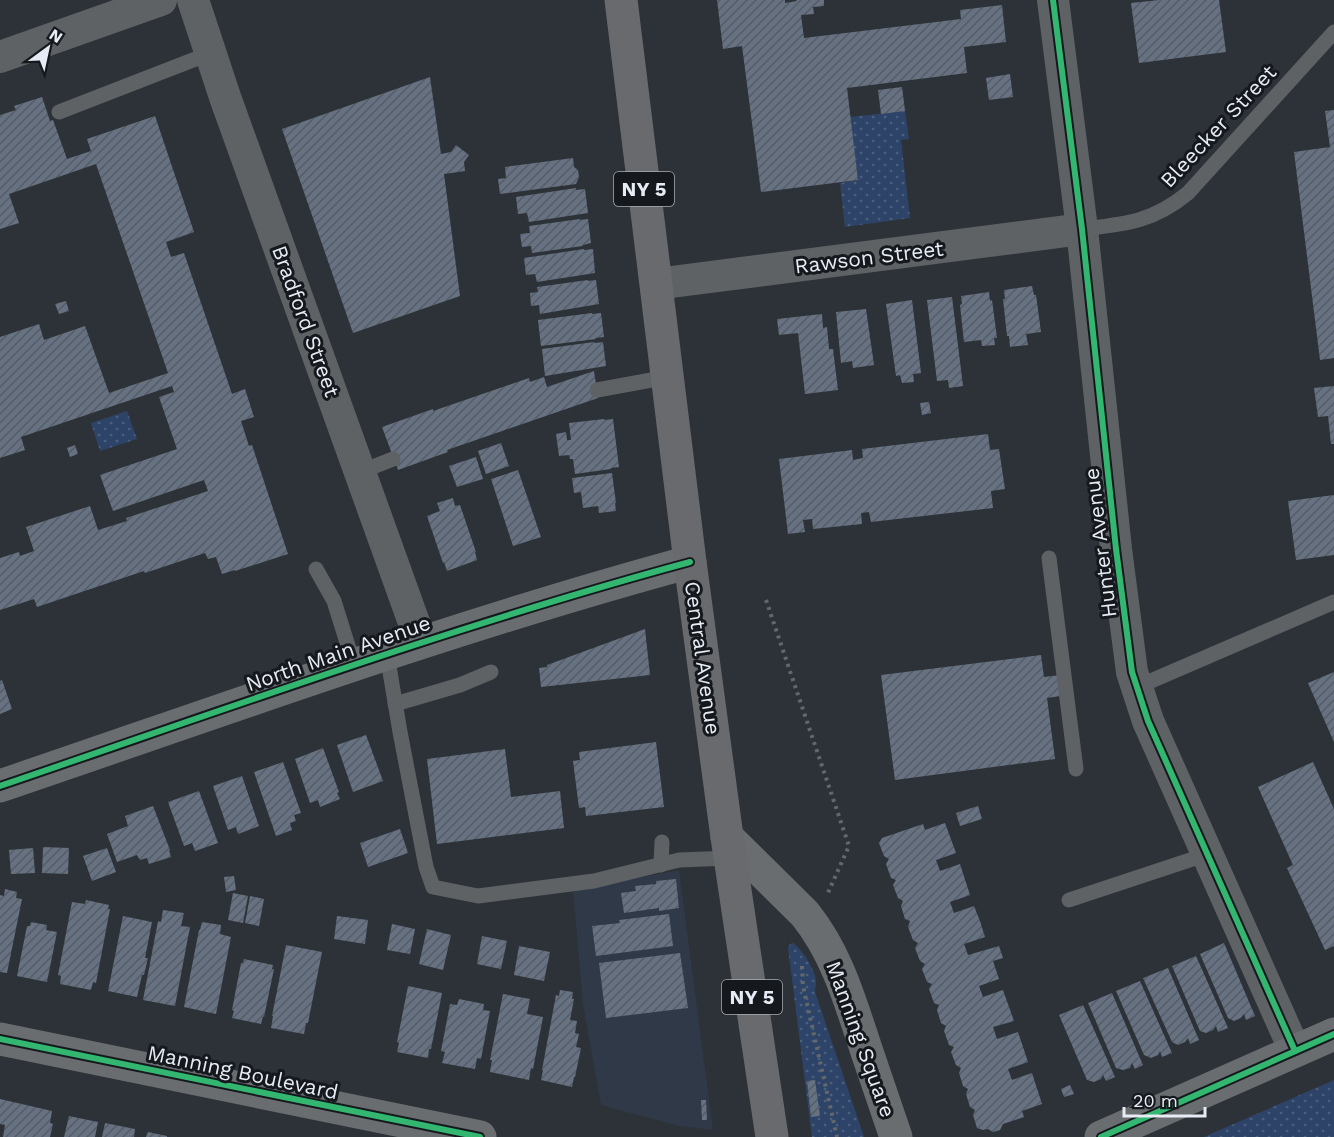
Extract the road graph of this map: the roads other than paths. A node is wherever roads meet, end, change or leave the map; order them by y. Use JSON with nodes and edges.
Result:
{"nodes":[{"id":1,"x":161,"y":0,"type":"edge"},
{"id":2,"x":193,"y":0,"type":"edge"},
{"id":3,"x":621,"y":0,"type":"edge"},
{"id":4,"x":1053,"y":0,"type":"edge"},
{"id":5,"x":1334,"y":32,"type":"edge"},
{"id":6,"x":211,"y":53,"type":"junction"},
{"id":7,"x":0,"y":57,"type":"edge"},
{"id":8,"x":59,"y":112,"type":"dead end"},
{"id":9,"x":1082,"y":229,"type":"junction"},
{"id":10,"x":656,"y":284,"type":"junction"},
{"id":11,"x":668,"y":377,"type":"junction"},
{"id":12,"x":597,"y":390,"type":"dead end"},
{"id":13,"x":393,"y":459,"type":"dead end"},
{"id":14,"x":360,"y":472,"type":"junction"},
{"id":15,"x":1049,"y":558,"type":"dead end"},
{"id":16,"x":690,"y":562,"type":"junction"},
{"id":17,"x":316,"y":569,"type":"dead end"},
{"id":18,"x":1334,"y":602,"type":"edge"},
{"id":19,"x":421,"y":642,"type":"junction"},
{"id":20,"x":387,"y":654,"type":"junction"},
{"id":21,"x":354,"y":665,"type":"junction"},
{"id":22,"x":491,"y":672,"type":"dead end"},
{"id":23,"x":1137,"y":687,"type":"junction"},
{"id":24,"x":395,"y":705,"type":"junction"},
{"id":25,"x":1076,"y":769,"type":"dead end"},
{"id":26,"x":0,"y":786,"type":"edge"},
{"id":27,"x":662,"y":842,"type":"dead end"},
{"id":28,"x":729,"y":847,"type":"junction"},
{"id":29,"x":1208,"y":854,"type":"junction"},
{"id":30,"x":661,"y":865,"type":"junction"},
{"id":31,"x":1069,"y":900,"type":"dead end"},
{"id":32,"x":1334,"y":1034,"type":"edge"},
{"id":33,"x":0,"y":1039,"type":"edge"},
{"id":34,"x":1295,"y":1051,"type":"junction"},
{"id":35,"x":480,"y":1137,"type":"edge"},
{"id":36,"x":772,"y":1137,"type":"edge"},
{"id":37,"x":896,"y":1137,"type":"edge"},
{"id":38,"x":1101,"y":1137,"type":"edge"}],
"edges":[{"from":1,"to":7,"type":"street"},
{"from":2,"to":6,"type":"street","name":"Bradford Street"},
{"from":3,"to":10,"type":"main road","name":"Central Avenue","number":"NY 5"},
{"from":4,"to":9,"type":"street","name":"Hunter Avenue"},
{"from":5,"to":9,"type":"lane","name":"Bleecker Street"},
{"from":6,"to":8,"type":"lane"},
{"from":6,"to":14,"type":"street","name":"Bradford Street"},
{"from":9,"to":10,"type":"street","name":"Rawson Street"},
{"from":9,"to":23,"type":"street","name":"Hunter Avenue"},
{"from":10,"to":11,"type":"main road","name":"Central Avenue","number":"NY 5"},
{"from":11,"to":12,"type":"lane"},
{"from":11,"to":16,"type":"main road","name":"Central Avenue","number":"NY 5"},
{"from":13,"to":14,"type":"lane"},
{"from":14,"to":19,"type":"street","name":"Bradford Street"},
{"from":15,"to":25,"type":"lane"},
{"from":16,"to":19,"type":"street","name":"North Main Avenue"},
{"from":16,"to":28,"type":"main road","name":"Central Avenue","number":"NY 5"},
{"from":17,"to":21,"type":"lane"},
{"from":18,"to":23,"type":"lane"},
{"from":19,"to":20,"type":"street","name":"North Main Avenue"},
{"from":20,"to":21,"type":"street","name":"North Main Avenue"},
{"from":20,"to":24,"type":"lane"},
{"from":21,"to":26,"type":"street","name":"North Main Avenue"},
{"from":22,"to":24,"type":"lane"},
{"from":23,"to":29,"type":"street","name":"Hunter Avenue"},
{"from":24,"to":30,"type":"lane"},
{"from":27,"to":30,"type":"lane"},
{"from":28,"to":30,"type":"lane"},
{"from":28,"to":36,"type":"main road","name":"Central Avenue","number":"NY 5"},
{"from":28,"to":37,"type":"street","name":"Manning Square"},
{"from":29,"to":31,"type":"lane"},
{"from":29,"to":34,"type":"street","name":"Hunter Avenue"},
{"from":32,"to":34,"type":"street"},
{"from":33,"to":35,"type":"street","name":"Manning Boulevard"},
{"from":34,"to":38,"type":"street"}]}
